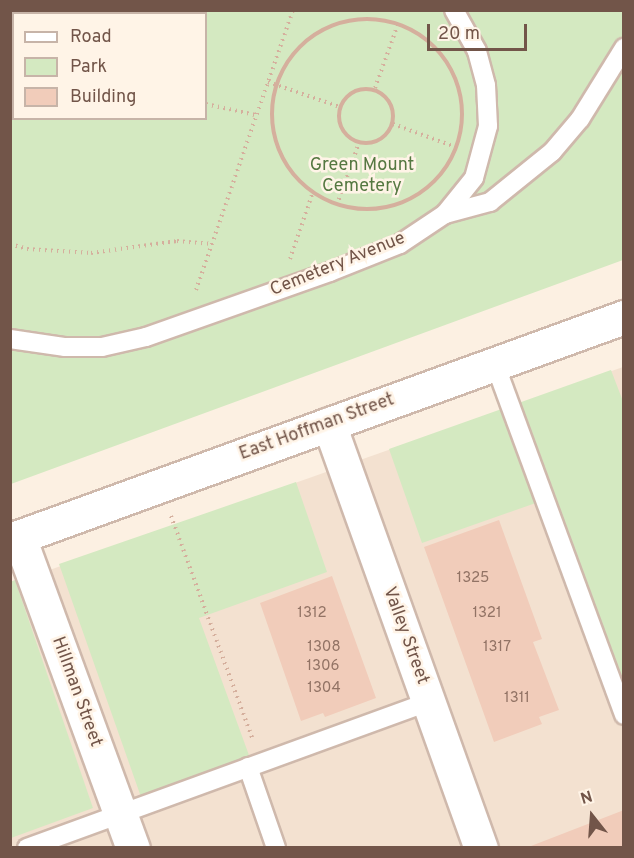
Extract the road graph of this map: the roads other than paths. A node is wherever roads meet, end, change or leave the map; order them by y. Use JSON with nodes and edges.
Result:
{"nodes":[{"id":1,"x":453,"y":10,"type":"edge"},
{"id":2,"x":624,"y":48,"type":"edge"},
{"id":3,"x":445,"y":214,"type":"junction"},
{"id":4,"x":624,"y":317,"type":"edge"},
{"id":5,"x":10,"y":339,"type":"edge"},
{"id":6,"x":495,"y":364,"type":"junction"},
{"id":7,"x":329,"y":424,"type":"junction"},
{"id":8,"x":15,"y":538,"type":"edge"},
{"id":9,"x":429,"y":702,"type":"junction"},
{"id":10,"x":624,"y":715,"type":"edge"},
{"id":11,"x":254,"y":765,"type":"junction"},
{"id":12,"x":120,"y":814,"type":"junction"},
{"id":13,"x":27,"y":848,"type":"edge"},
{"id":14,"x":133,"y":848,"type":"edge"},
{"id":15,"x":276,"y":848,"type":"edge"},
{"id":16,"x":481,"y":848,"type":"edge"}],
"edges":[{"from":1,"to":3,"type":"lane","name":"Cemetery Avenue"},
{"from":2,"to":3,"type":"lane"},
{"from":3,"to":5,"type":"lane","name":"Cemetery Avenue"},
{"from":4,"to":6,"type":"street","name":"East Hoffman Street"},
{"from":6,"to":7,"type":"street","name":"East Hoffman Street"},
{"from":6,"to":10,"type":"lane"},
{"from":7,"to":8,"type":"street","name":"East Hoffman Street"},
{"from":7,"to":9,"type":"street","name":"Valley Street"},
{"from":8,"to":12,"type":"street","name":"Hillman Street"},
{"from":9,"to":11,"type":"lane"},
{"from":9,"to":16,"type":"street","name":"Valley Street"},
{"from":11,"to":12,"type":"lane"},
{"from":11,"to":15,"type":"lane"},
{"from":12,"to":13,"type":"lane"},
{"from":12,"to":14,"type":"street","name":"Hillman Street"}]}
